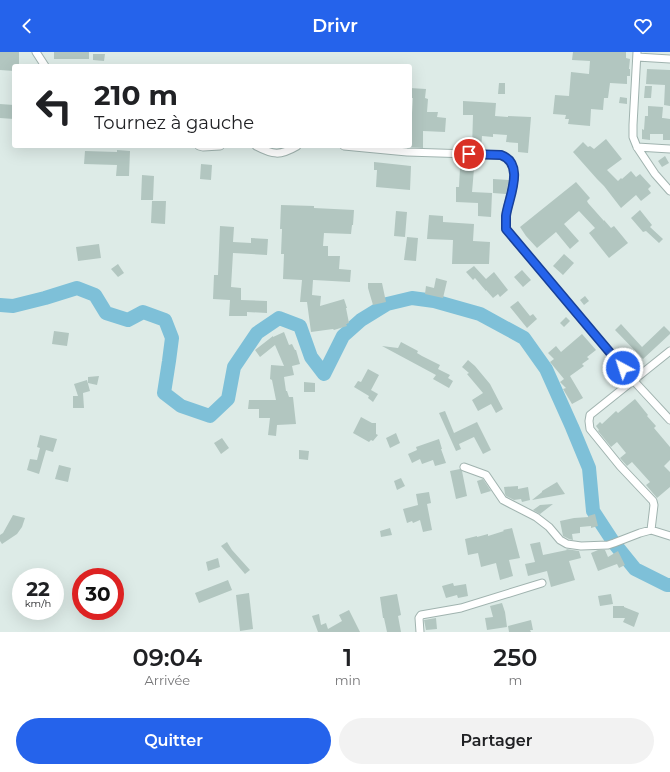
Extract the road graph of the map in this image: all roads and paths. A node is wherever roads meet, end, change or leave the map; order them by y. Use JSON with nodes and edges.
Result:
{"nodes":[{"id":1,"x":36,"y":52,"type":"edge"},
{"id":2,"x":637,"y":54,"type":"edge"},
{"id":3,"x":670,"y":59,"type":"edge"},
{"id":4,"x":44,"y":64,"type":"edge"},
{"id":5,"x":637,"y":147,"type":"junction"},
{"id":6,"x":260,"y":148,"type":"edge"},
{"id":7,"x":293,"y":148,"type":"edge"},
{"id":8,"x":365,"y":148,"type":"edge"},
{"id":9,"x":670,"y":149,"type":"edge"},
{"id":10,"x":670,"y":192,"type":"edge"},
{"id":11,"x":670,"y":351,"type":"edge"},
{"id":12,"x":633,"y":380,"type":"junction"},
{"id":13,"x":670,"y":420,"type":"edge"},
{"id":14,"x":464,"y":467,"type":"dead end"},
{"id":15,"x":651,"y":530,"type":"junction"},
{"id":16,"x":670,"y":536,"type":"edge"},
{"id":17,"x":542,"y":583,"type":"dead end"},
{"id":18,"x":420,"y":632,"type":"edge"}],
"edges":[{"from":1,"to":4,"type":"street"},
{"from":2,"to":3,"type":"street"},
{"from":2,"to":5,"type":"street"},
{"from":5,"to":9,"type":"street"},
{"from":5,"to":10,"type":"street"},
{"from":6,"to":7,"type":"street"},
{"from":8,"to":12,"type":"street"},
{"from":11,"to":12,"type":"street"},
{"from":12,"to":13,"type":"street"},
{"from":12,"to":15,"type":"street"},
{"from":14,"to":15,"type":"street"},
{"from":15,"to":16,"type":"street"},
{"from":17,"to":18,"type":"street"}]}
